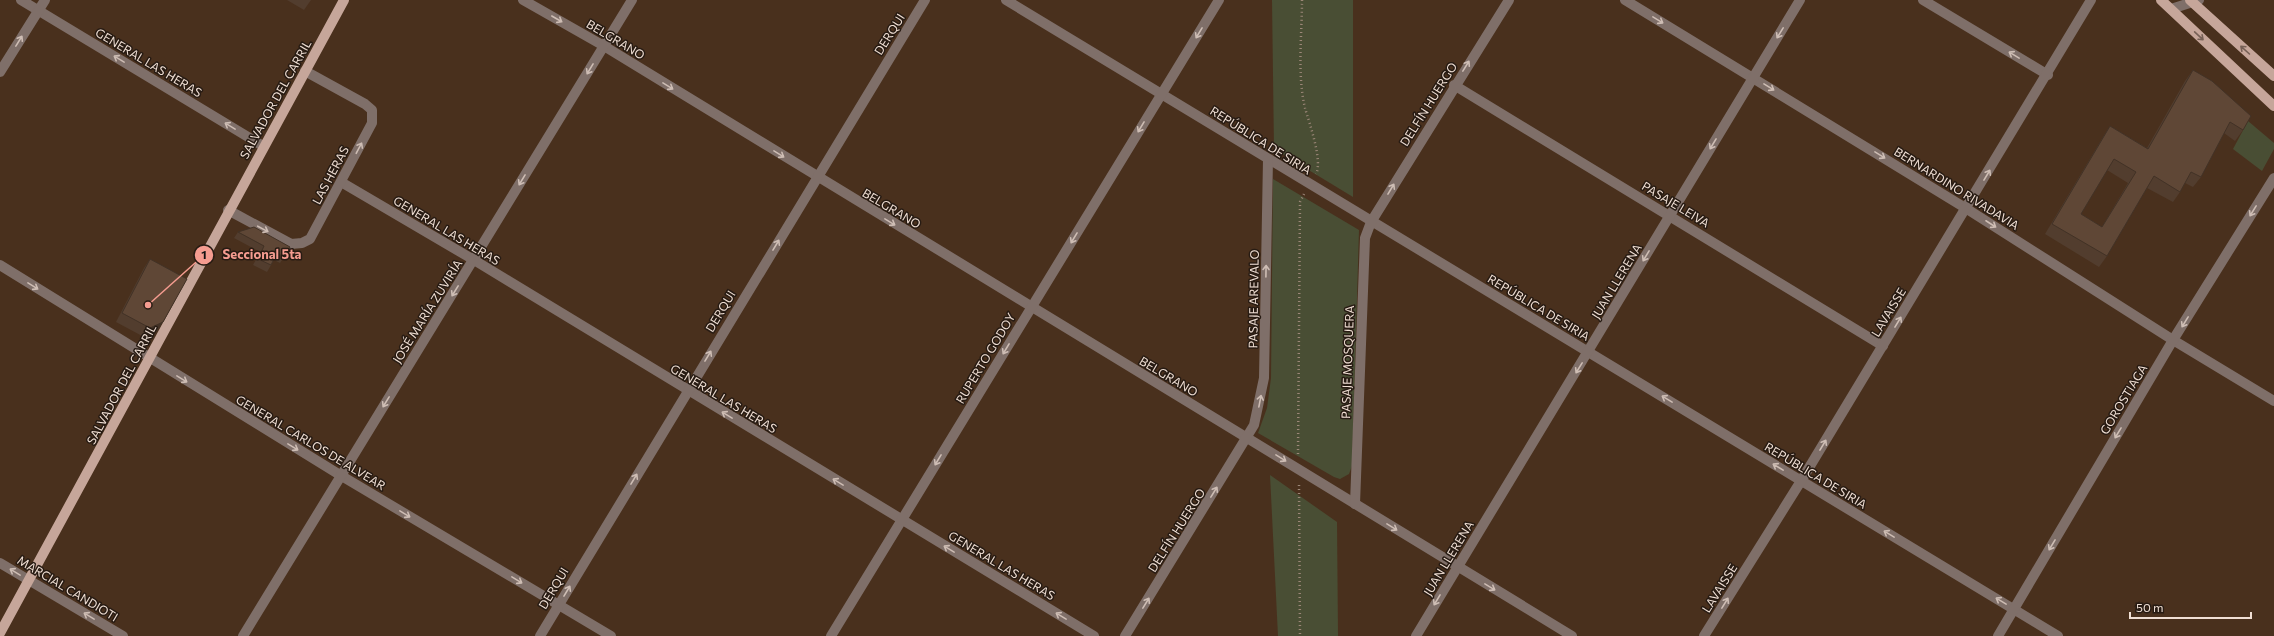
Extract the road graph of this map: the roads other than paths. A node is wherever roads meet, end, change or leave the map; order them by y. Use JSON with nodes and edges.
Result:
{"nodes":[{"id":1,"x":21,"y":0,"type":"edge"},
{"id":2,"x":45,"y":0,"type":"edge"},
{"id":3,"x":344,"y":0,"type":"edge"},
{"id":4,"x":523,"y":0,"type":"edge"},
{"id":5,"x":632,"y":0,"type":"edge"},
{"id":6,"x":925,"y":0,"type":"edge"},
{"id":7,"x":1006,"y":0,"type":"edge"},
{"id":8,"x":1219,"y":0,"type":"edge"},
{"id":9,"x":1508,"y":0,"type":"edge"},
{"id":10,"x":1625,"y":0,"type":"edge"},
{"id":11,"x":1800,"y":0,"type":"edge"},
{"id":12,"x":1923,"y":0,"type":"edge"},
{"id":13,"x":2091,"y":0,"type":"edge"},
{"id":14,"x":2161,"y":0,"type":"edge"},
{"id":15,"x":2194,"y":1,"type":"edge"},
{"id":16,"x":2171,"y":9,"type":"junction"},
{"id":17,"x":38,"y":11,"type":"junction"},
{"id":18,"x":604,"y":46,"type":"junction"},
{"id":19,"x":305,"y":71,"type":"junction"},
{"id":20,"x":0,"y":72,"type":"edge"},
{"id":21,"x":2048,"y":74,"type":"junction"},
{"id":22,"x":2274,"y":76,"type":"edge"},
{"id":23,"x":1753,"y":77,"type":"junction"},
{"id":24,"x":1454,"y":85,"type":"junction"},
{"id":25,"x":1162,"y":94,"type":"junction"},
{"id":26,"x":2274,"y":106,"type":"edge"},
{"id":27,"x":263,"y":146,"type":"junction"},
{"id":28,"x":1268,"y":159,"type":"junction"},
{"id":29,"x":817,"y":177,"type":"junction"},
{"id":30,"x":2274,"y":178,"type":"edge"},
{"id":31,"x":341,"y":182,"type":"junction"},
{"id":32,"x":1967,"y":208,"type":"junction"},
{"id":33,"x":228,"y":210,"type":"junction"},
{"id":34,"x":1670,"y":215,"type":"junction"},
{"id":35,"x":1371,"y":222,"type":"junction"},
{"id":36,"x":474,"y":260,"type":"junction"},
{"id":37,"x":0,"y":265,"type":"edge"},
{"id":38,"x":1031,"y":308,"type":"junction"},
{"id":39,"x":2173,"y":340,"type":"junction"},
{"id":40,"x":1883,"y":346,"type":"junction"},
{"id":41,"x":1589,"y":352,"type":"junction"},
{"id":42,"x":149,"y":359,"type":"junction"},
{"id":43,"x":687,"y":391,"type":"junction"},
{"id":44,"x":2274,"y":401,"type":"edge"},
{"id":45,"x":1248,"y":438,"type":"junction"},
{"id":46,"x":340,"y":475,"type":"junction"},
{"id":47,"x":1801,"y":481,"type":"junction"},
{"id":48,"x":1355,"y":504,"type":"junction"},
{"id":49,"x":902,"y":520,"type":"junction"},
{"id":50,"x":0,"y":563,"type":"edge"},
{"id":51,"x":1457,"y":567,"type":"junction"},
{"id":52,"x":29,"y":581,"type":"junction"},
{"id":53,"x":559,"y":604,"type":"junction"},
{"id":54,"x":2014,"y":609,"type":"junction"},
{"id":55,"x":0,"y":633,"type":"edge"},
{"id":56,"x":123,"y":636,"type":"edge"},
{"id":57,"x":243,"y":636,"type":"edge"},
{"id":58,"x":540,"y":636,"type":"edge"},
{"id":59,"x":611,"y":636,"type":"edge"},
{"id":60,"x":831,"y":636,"type":"edge"},
{"id":61,"x":1094,"y":636,"type":"edge"},
{"id":62,"x":1125,"y":636,"type":"edge"},
{"id":63,"x":1416,"y":636,"type":"edge"},
{"id":64,"x":1572,"y":636,"type":"edge"},
{"id":65,"x":1704,"y":636,"type":"edge"},
{"id":66,"x":1998,"y":636,"type":"edge"},
{"id":67,"x":2058,"y":636,"type":"edge"}],
"edges":[{"from":1,"to":17,"type":"street","name":"GENERAL LAS HERAS"},
{"from":2,"to":17,"type":"street"},
{"from":3,"to":19,"type":"main road","name":"SALVADOR DEL CARRIL"},
{"from":4,"to":18,"type":"street","name":"BELGRANO","one_way":true},
{"from":5,"to":18,"type":"street","name":"JOSÉ MARÍA ZUVIRÍA"},
{"from":6,"to":29,"type":"street","name":"DERQUI"},
{"from":7,"to":25,"type":"street","name":"REPÚBLICA DE SIRIA"},
{"from":8,"to":25,"type":"street","one_way":true},
{"from":24,"to":9,"type":"street","name":"DELFÍN HUERGO","one_way":true},
{"from":10,"to":23,"type":"street","name":"BERNARDINO RIVADAVIA","one_way":true},
{"from":11,"to":23,"type":"street","name":"JUAN LLERENA","one_way":true},
{"from":21,"to":12,"type":"street","one_way":true},
{"from":13,"to":21,"type":"street","name":"LAVAISSE"},
{"from":14,"to":16,"type":"main road"},
{"from":15,"to":16,"type":"street"},
{"from":22,"to":15,"type":"main road","one_way":true},
{"from":16,"to":26,"type":"main road","one_way":true},
{"from":20,"to":17,"type":"street","one_way":true},
{"from":27,"to":17,"type":"street","name":"GENERAL LAS HERAS","one_way":true},
{"from":18,"to":29,"type":"street","name":"BELGRANO","one_way":true},
{"from":18,"to":36,"type":"street","name":"JOSÉ MARÍA ZUVIRÍA","one_way":true},
{"from":19,"to":27,"type":"main road","name":"SALVADOR DEL CARRIL"},
{"from":31,"to":19,"type":"street","name":"LAS HERAS","one_way":true},
{"from":32,"to":21,"type":"street","name":"LAVAISSE","one_way":true},
{"from":23,"to":32,"type":"street","name":"BERNARDINO RIVADAVIA","one_way":true},
{"from":23,"to":34,"type":"street","name":"JUAN LLERENA","one_way":true},
{"from":24,"to":34,"type":"street","name":"PASAJE LEIVA"},
{"from":35,"to":24,"type":"street","name":"DELFÍN HUERGO","one_way":true},
{"from":25,"to":28,"type":"street","name":"REPÚBLICA DE SIRIA"},
{"from":25,"to":38,"type":"street","name":"RUPERTO GODOY","one_way":true},
{"from":27,"to":33,"type":"main road","name":"SALVADOR DEL CARRIL"},
{"from":28,"to":35,"type":"street","name":"REPÚBLICA DE SIRIA"},
{"from":45,"to":28,"type":"street","name":"PASAJE AREVALO","one_way":true},
{"from":29,"to":38,"type":"street","name":"BELGRANO","one_way":true},
{"from":43,"to":29,"type":"street","name":"DERQUI","one_way":true},
{"from":30,"to":39,"type":"street","name":"GOROSTIAGA","one_way":true},
{"from":33,"to":31,"type":"street","name":"LAS HERAS","one_way":true},
{"from":31,"to":36,"type":"street","name":"GENERAL LAS HERAS"},
{"from":32,"to":39,"type":"street","name":"BERNARDINO RIVADAVIA","one_way":true},
{"from":40,"to":32,"type":"street","name":"LAVAISSE","one_way":true},
{"from":33,"to":42,"type":"main road","name":"SALVADOR DEL CARRIL"},
{"from":34,"to":40,"type":"street","name":"PASAJE LEIVA"},
{"from":34,"to":41,"type":"street","name":"JUAN LLERENA","one_way":true},
{"from":35,"to":41,"type":"street","name":"REPÚBLICA DE SIRIA"},
{"from":35,"to":48,"type":"street","name":"PASAJE MOSQUERA"},
{"from":36,"to":43,"type":"street","name":"GENERAL LAS HERAS"},
{"from":36,"to":46,"type":"street","name":"JOSÉ MARÍA ZUVIRÍA","one_way":true},
{"from":37,"to":42,"type":"street","name":"GENERAL CARLOS DE ALVEAR","one_way":true},
{"from":38,"to":45,"type":"street","name":"BELGRANO"},
{"from":38,"to":49,"type":"street","name":"RUPERTO GODOY","one_way":true},
{"from":39,"to":44,"type":"street","name":"BERNARDINO RIVADAVIA"},
{"from":39,"to":54,"type":"street","name":"GOROSTIAGA","one_way":true},
{"from":47,"to":40,"type":"street","name":"LAVAISSE","one_way":true},
{"from":47,"to":41,"type":"street","name":"REPÚBLICA DE SIRIA","one_way":true},
{"from":41,"to":51,"type":"street","name":"JUAN LLERENA","one_way":true},
{"from":42,"to":46,"type":"street","name":"GENERAL CARLOS DE ALVEAR","one_way":true},
{"from":42,"to":52,"type":"main road","name":"SALVADOR DEL CARRIL"},
{"from":49,"to":43,"type":"street","name":"GENERAL LAS HERAS","one_way":true},
{"from":53,"to":43,"type":"street","name":"DERQUI","one_way":true},
{"from":45,"to":48,"type":"street","name":"BELGRANO","one_way":true},
{"from":62,"to":45,"type":"street","name":"DELFÍN HUERGO","one_way":true},
{"from":46,"to":53,"type":"street","name":"GENERAL CARLOS DE ALVEAR","one_way":true},
{"from":46,"to":57,"type":"street","name":"JOSÉ MARÍA ZUVIRÍA"},
{"from":54,"to":47,"type":"street","name":"REPÚBLICA DE SIRIA","one_way":true},
{"from":65,"to":47,"type":"street","name":"LAVAISSE","one_way":true},
{"from":48,"to":51,"type":"street","name":"BELGRANO","one_way":true},
{"from":49,"to":60,"type":"street","name":"RUPERTO GODOY"},
{"from":61,"to":49,"type":"street","name":"GENERAL LAS HERAS","one_way":true},
{"from":52,"to":50,"type":"street","name":"MARCIAL CANDIOTI","one_way":true},
{"from":51,"to":63,"type":"street","name":"JUAN LLERENA","one_way":true},
{"from":51,"to":64,"type":"street","name":"BELGRANO","one_way":true},
{"from":52,"to":55,"type":"main road","name":"SALVADOR DEL CARRIL"},
{"from":56,"to":52,"type":"street","name":"MARCIAL CANDIOTI","one_way":true},
{"from":53,"to":58,"type":"street","name":"DERQUI"},
{"from":53,"to":59,"type":"street","name":"GENERAL CARLOS DE ALVEAR"},
{"from":54,"to":66,"type":"street","name":"GOROSTIAGA"},
{"from":54,"to":67,"type":"street","name":"REPÚBLICA DE SIRIA"}]}
